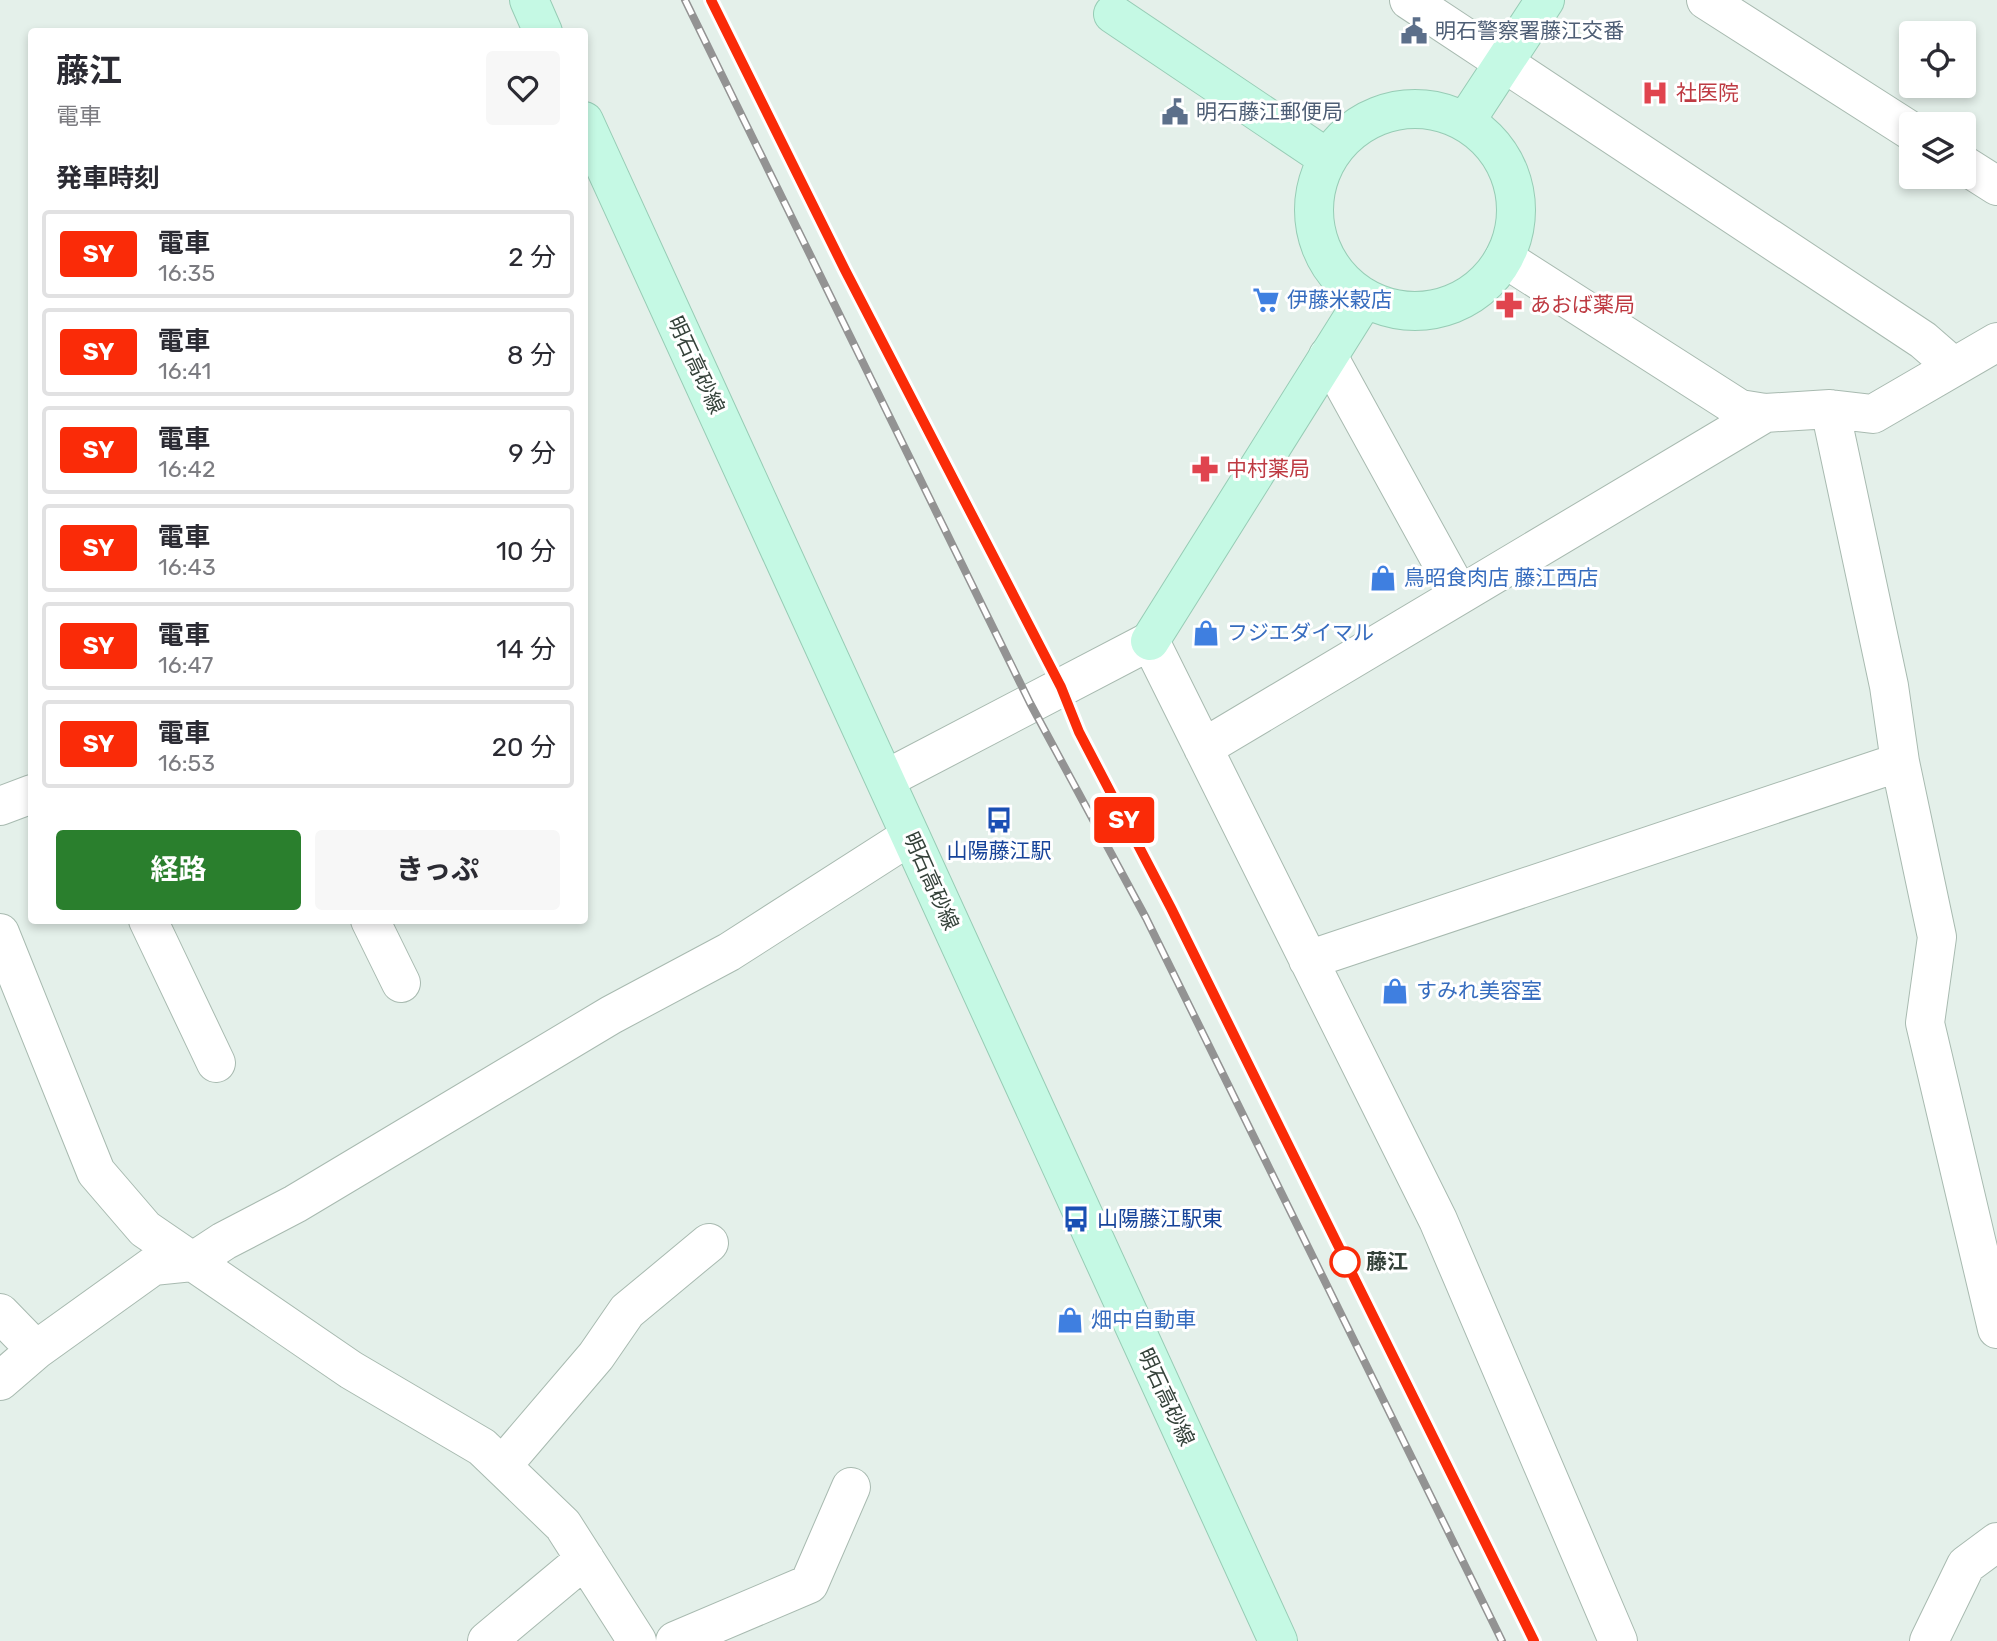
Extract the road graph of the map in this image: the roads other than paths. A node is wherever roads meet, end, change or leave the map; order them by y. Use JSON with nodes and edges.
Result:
{"nodes":[{"id":1,"x":529,"y":0,"type":"edge"},
{"id":2,"x":1409,"y":0,"type":"edge"},
{"id":3,"x":1545,"y":0,"type":"edge"},
{"id":4,"x":1706,"y":0,"type":"edge"},
{"id":5,"x":1109,"y":7,"type":"edge"},
{"id":6,"x":541,"y":28,"type":"edge"},
{"id":7,"x":1504,"y":62,"type":"junction"},
{"id":8,"x":1465,"y":122,"type":"junction"},
{"id":9,"x":1899,"y":123,"type":"edge"},
{"id":10,"x":588,"y":130,"type":"edge"},
{"id":11,"x":1327,"y":158,"type":"junction"},
{"id":12,"x":1976,"y":173,"type":"edge"},
{"id":13,"x":1997,"y":186,"type":"edge"},
{"id":14,"x":1504,"y":258,"type":"junction"},
{"id":15,"x":1365,"y":298,"type":"junction"},
{"id":16,"x":1997,"y":342,"type":"edge"},
{"id":17,"x":1328,"y":356,"type":"junction"},
{"id":18,"x":1954,"y":367,"type":"junction"},
{"id":19,"x":1830,"y":409,"type":"junction"},
{"id":20,"x":1765,"y":413,"type":"junction"},
{"id":21,"x":1459,"y":594,"type":"junction"},
{"id":22,"x":1150,"y":641,"type":"junction"},
{"id":23,"x":1203,"y":747,"type":"junction"},
{"id":24,"x":1900,"y":762,"type":"junction"},
{"id":25,"x":886,"y":779,"type":"junction"},
{"id":26,"x":28,"y":796,"type":"edge"},
{"id":27,"x":0,"y":806,"type":"edge"},
{"id":28,"x":910,"y":836,"type":"junction"},
{"id":29,"x":372,"y":924,"type":"edge"},
{"id":30,"x":163,"y":925,"type":"edge"},
{"id":31,"x":0,"y":933,"type":"edge"},
{"id":32,"x":1308,"y":960,"type":"junction"},
{"id":33,"x":401,"y":983,"type":"dead end"},
{"id":34,"x":14,"y":1006,"type":"edge"},
{"id":35,"x":216,"y":1063,"type":"dead end"},
{"id":36,"x":709,"y":1242,"type":"dead end"},
{"id":37,"x":192,"y":1262,"type":"junction"},
{"id":38,"x":0,"y":1313,"type":"edge"},
{"id":39,"x":1997,"y":1329,"type":"edge"},
{"id":40,"x":36,"y":1350,"type":"junction"},
{"id":41,"x":0,"y":1381,"type":"edge"},
{"id":42,"x":502,"y":1466,"type":"junction"},
{"id":43,"x":850,"y":1487,"type":"dead end"},
{"id":44,"x":1997,"y":1542,"type":"edge"},
{"id":45,"x":585,"y":1559,"type":"junction"},
{"id":46,"x":487,"y":1641,"type":"edge"},
{"id":47,"x":637,"y":1641,"type":"edge"},
{"id":48,"x":675,"y":1641,"type":"edge"},
{"id":49,"x":1278,"y":1641,"type":"edge"},
{"id":50,"x":1618,"y":1641,"type":"edge"},
{"id":51,"x":1928,"y":1641,"type":"edge"}],
"edges":[{"from":1,"to":6,"type":"main road"},
{"from":2,"to":7,"type":"street"},
{"from":3,"to":7,"type":"main road"},
{"from":4,"to":9,"type":"street"},
{"from":5,"to":11,"type":"main road"},
{"from":7,"to":8,"type":"main road"},
{"from":7,"to":18,"type":"street"},
{"from":8,"to":11,"type":"main road"},
{"from":8,"to":14,"type":"main road"},
{"from":10,"to":25,"type":"main road","name":"明石高砂線"},
{"from":11,"to":15,"type":"main road"},
{"from":12,"to":13,"type":"street"},
{"from":14,"to":15,"type":"main road"},
{"from":14,"to":20,"type":"street"},
{"from":15,"to":17,"type":"main road"},
{"from":16,"to":18,"type":"street"},
{"from":17,"to":21,"type":"street"},
{"from":17,"to":22,"type":"main road"},
{"from":18,"to":19,"type":"street"},
{"from":19,"to":20,"type":"street"},
{"from":19,"to":24,"type":"street"},
{"from":20,"to":21,"type":"street"},
{"from":21,"to":23,"type":"street"},
{"from":22,"to":23,"type":"street"},
{"from":22,"to":25,"type":"street"},
{"from":23,"to":32,"type":"street"},
{"from":24,"to":32,"type":"street"},
{"from":24,"to":39,"type":"street"},
{"from":25,"to":28,"type":"main road","name":"明石高砂線"},
{"from":26,"to":27,"type":"street"},
{"from":28,"to":37,"type":"street"},
{"from":28,"to":49,"type":"main road","name":"明石高砂線"},
{"from":29,"to":33,"type":"street"},
{"from":30,"to":35,"type":"street"},
{"from":31,"to":34,"type":"street"},
{"from":32,"to":50,"type":"street"},
{"from":34,"to":37,"type":"street"},
{"from":36,"to":42,"type":"street"},
{"from":37,"to":40,"type":"street"},
{"from":37,"to":42,"type":"street"},
{"from":38,"to":40,"type":"street"},
{"from":40,"to":41,"type":"street"},
{"from":42,"to":45,"type":"street"},
{"from":43,"to":48,"type":"street"},
{"from":44,"to":51,"type":"street"},
{"from":45,"to":46,"type":"street"},
{"from":45,"to":47,"type":"street"}]}
